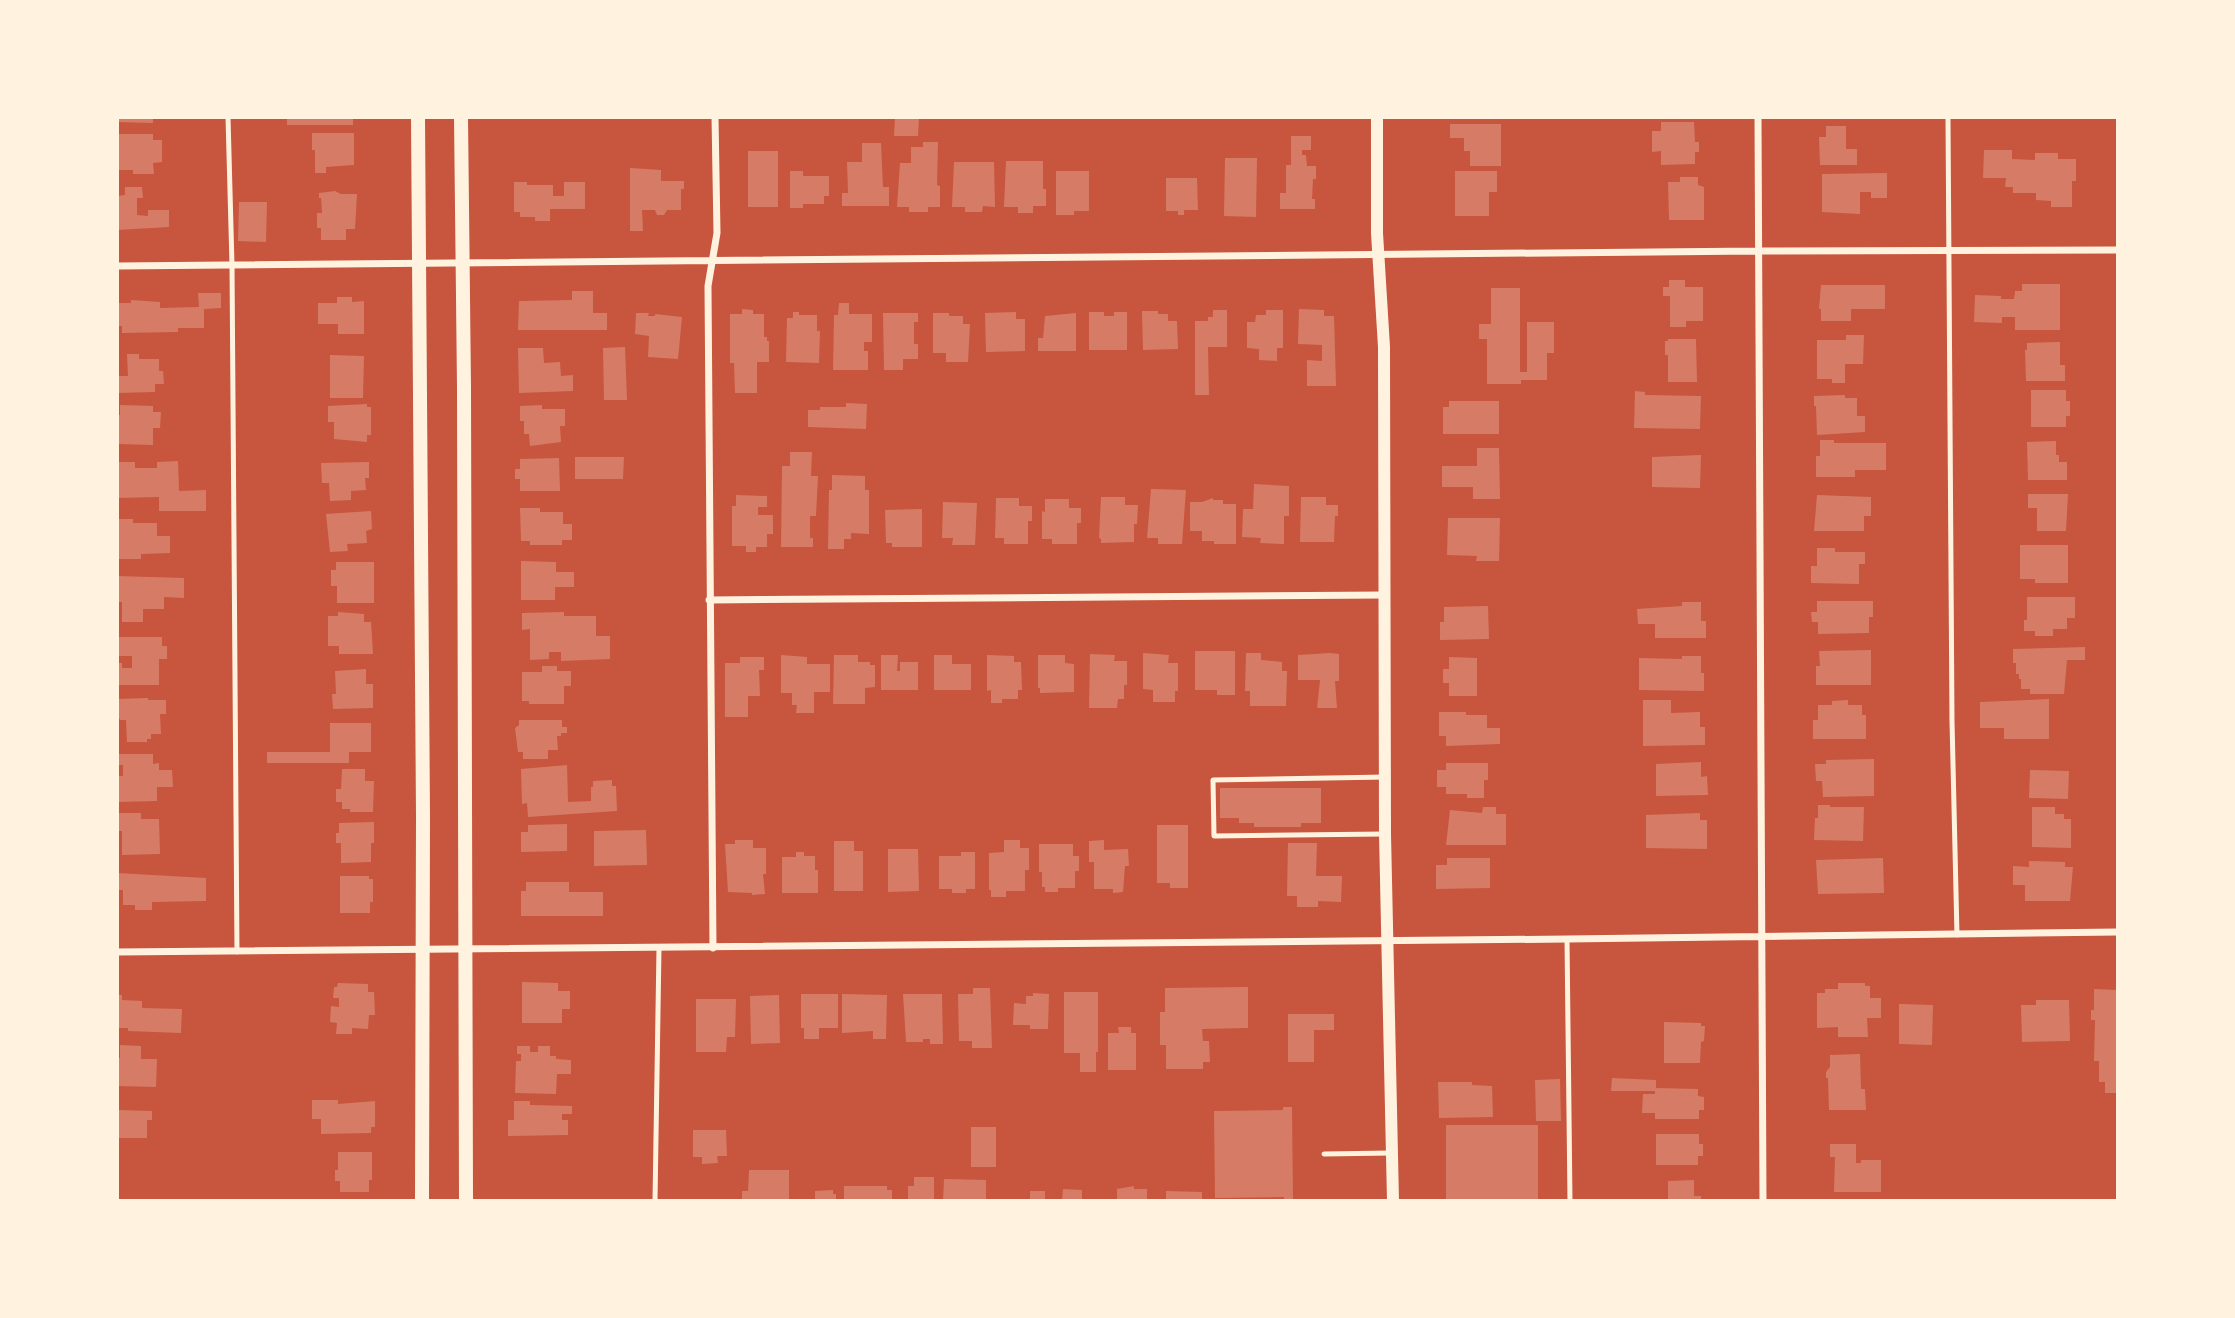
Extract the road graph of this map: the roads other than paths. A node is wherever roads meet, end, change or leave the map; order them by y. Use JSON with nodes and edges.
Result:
{"nodes":[{"id":1,"x":228,"y":117,"type":"edge"},
{"id":2,"x":418,"y":117,"type":"edge"},
{"id":3,"x":461,"y":117,"type":"edge"},
{"id":4,"x":715,"y":117,"type":"edge"},
{"id":5,"x":1377,"y":117,"type":"edge"},
{"id":6,"x":1758,"y":117,"type":"edge"},
{"id":7,"x":1948,"y":117,"type":"edge"},
{"id":8,"x":1950,"y":250,"type":"junction"},
{"id":9,"x":2118,"y":250,"type":"edge"},
{"id":10,"x":1758,"y":251,"type":"junction"},
{"id":11,"x":1377,"y":254,"type":"junction"},
{"id":12,"x":712,"y":262,"type":"junction"},
{"id":13,"x":461,"y":263,"type":"junction"},
{"id":14,"x":418,"y":264,"type":"junction"},
{"id":15,"x":232,"y":265,"type":"junction"},
{"id":16,"x":117,"y":266,"type":"edge"},
{"id":17,"x":1384,"y":595,"type":"junction"},
{"id":18,"x":709,"y":600,"type":"junction"},
{"id":19,"x":1386,"y":777,"type":"junction"},
{"id":20,"x":1385,"y":834,"type":"junction"},
{"id":21,"x":2118,"y":932,"type":"edge"},
{"id":22,"x":1957,"y":934,"type":"junction"},
{"id":23,"x":1761,"y":937,"type":"junction"},
{"id":24,"x":1388,"y":939,"type":"junction"},
{"id":25,"x":1567,"y":939,"type":"junction"},
{"id":26,"x":467,"y":947,"type":"junction"},
{"id":27,"x":659,"y":948,"type":"junction"},
{"id":28,"x":713,"y":948,"type":"junction"},
{"id":29,"x":424,"y":950,"type":"junction"},
{"id":30,"x":117,"y":952,"type":"edge"},
{"id":31,"x":237,"y":952,"type":"junction"},
{"id":32,"x":1393,"y":1153,"type":"junction"},
{"id":33,"x":1324,"y":1154,"type":"dead end"},
{"id":34,"x":422,"y":1201,"type":"edge"},
{"id":35,"x":466,"y":1201,"type":"edge"},
{"id":36,"x":655,"y":1201,"type":"edge"},
{"id":37,"x":1393,"y":1201,"type":"edge"},
{"id":38,"x":1570,"y":1201,"type":"edge"},
{"id":39,"x":1763,"y":1201,"type":"edge"}],
"edges":[{"from":1,"to":15,"type":"lane"},
{"from":2,"to":14,"type":"main road"},
{"from":3,"to":13,"type":"main road"},
{"from":4,"to":12,"type":"street"},
{"from":5,"to":11,"type":"street"},
{"from":6,"to":10,"type":"street"},
{"from":7,"to":8,"type":"lane"},
{"from":8,"to":9,"type":"street"},
{"from":8,"to":10,"type":"street"},
{"from":8,"to":22,"type":"lane"},
{"from":10,"to":11,"type":"street"},
{"from":10,"to":23,"type":"street"},
{"from":11,"to":12,"type":"street"},
{"from":11,"to":17,"type":"street"},
{"from":12,"to":13,"type":"street"},
{"from":12,"to":18,"type":"street"},
{"from":13,"to":14,"type":"street"},
{"from":13,"to":26,"type":"main road"},
{"from":14,"to":15,"type":"street"},
{"from":14,"to":29,"type":"main road"},
{"from":15,"to":16,"type":"street"},
{"from":15,"to":31,"type":"lane"},
{"from":17,"to":18,"type":"street"},
{"from":17,"to":19,"type":"street"},
{"from":18,"to":28,"type":"street"},
{"from":19,"to":20,"type":"street"},
{"from":19,"to":20,"type":"lane"},
{"from":20,"to":24,"type":"street"},
{"from":21,"to":22,"type":"street"},
{"from":22,"to":23,"type":"street"},
{"from":23,"to":25,"type":"street"},
{"from":23,"to":39,"type":"street"},
{"from":24,"to":25,"type":"street"},
{"from":24,"to":28,"type":"street"},
{"from":24,"to":32,"type":"street"},
{"from":25,"to":38,"type":"lane"},
{"from":26,"to":27,"type":"street"},
{"from":26,"to":29,"type":"street"},
{"from":26,"to":35,"type":"main road"},
{"from":27,"to":28,"type":"street"},
{"from":27,"to":36,"type":"lane"},
{"from":29,"to":31,"type":"street"},
{"from":29,"to":34,"type":"main road"},
{"from":30,"to":31,"type":"street"},
{"from":32,"to":33,"type":"lane"},
{"from":32,"to":37,"type":"street"}]}
